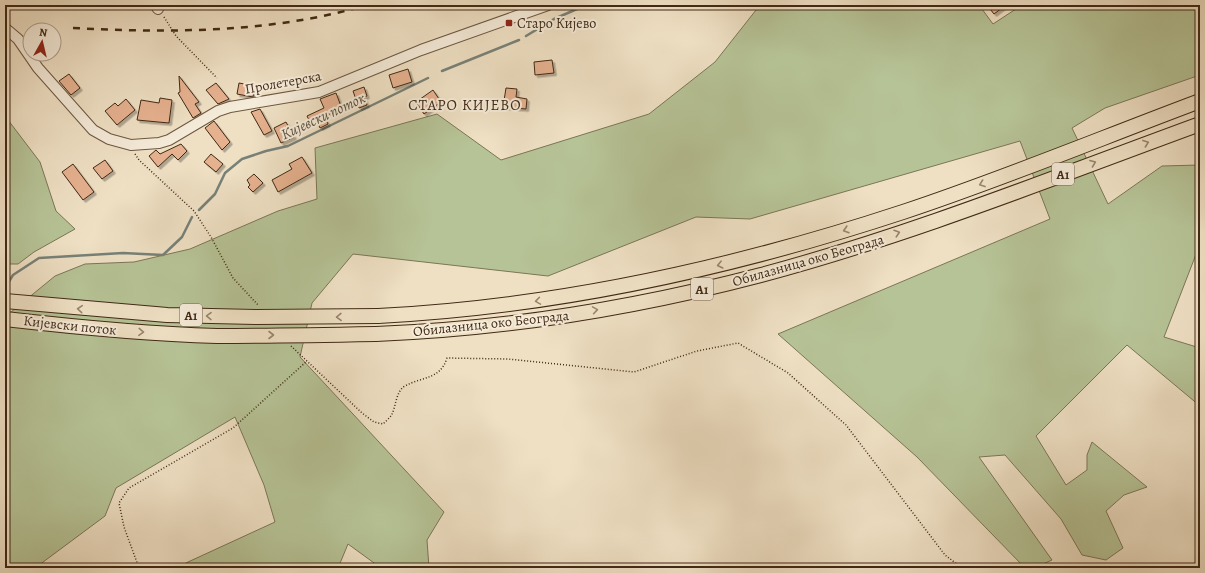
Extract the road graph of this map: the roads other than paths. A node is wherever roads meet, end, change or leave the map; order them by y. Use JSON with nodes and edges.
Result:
{"nodes":[{"id":1,"x":548,"y":5,"type":"edge"},
{"id":2,"x":5,"y":28,"type":"edge"},
{"id":3,"x":1200,"y":101,"type":"edge"},
{"id":4,"x":1200,"y":124,"type":"edge"},
{"id":5,"x":5,"y":301,"type":"edge"},
{"id":6,"x":378,"y":316,"type":"joint"},
{"id":7,"x":5,"y":319,"type":"edge"},
{"id":8,"x":376,"y":334,"type":"joint"}],
"edges":[{"from":1,"to":2,"type":"street","name":"Пролетерска"},
{"from":3,"to":6,"type":"highway","name":"Обилазница око Београда","number":"A1","one_way":true},
{"from":8,"to":4,"type":"highway","name":"Обилазница око Београда","number":"A1","one_way":true},
{"from":6,"to":5,"type":"highway","name":"Кијевски поток","number":"A1","one_way":true,"bridge":true},
{"from":7,"to":8,"type":"highway","name":"Кијевски поток","number":"A1","one_way":true,"bridge":true}]}
